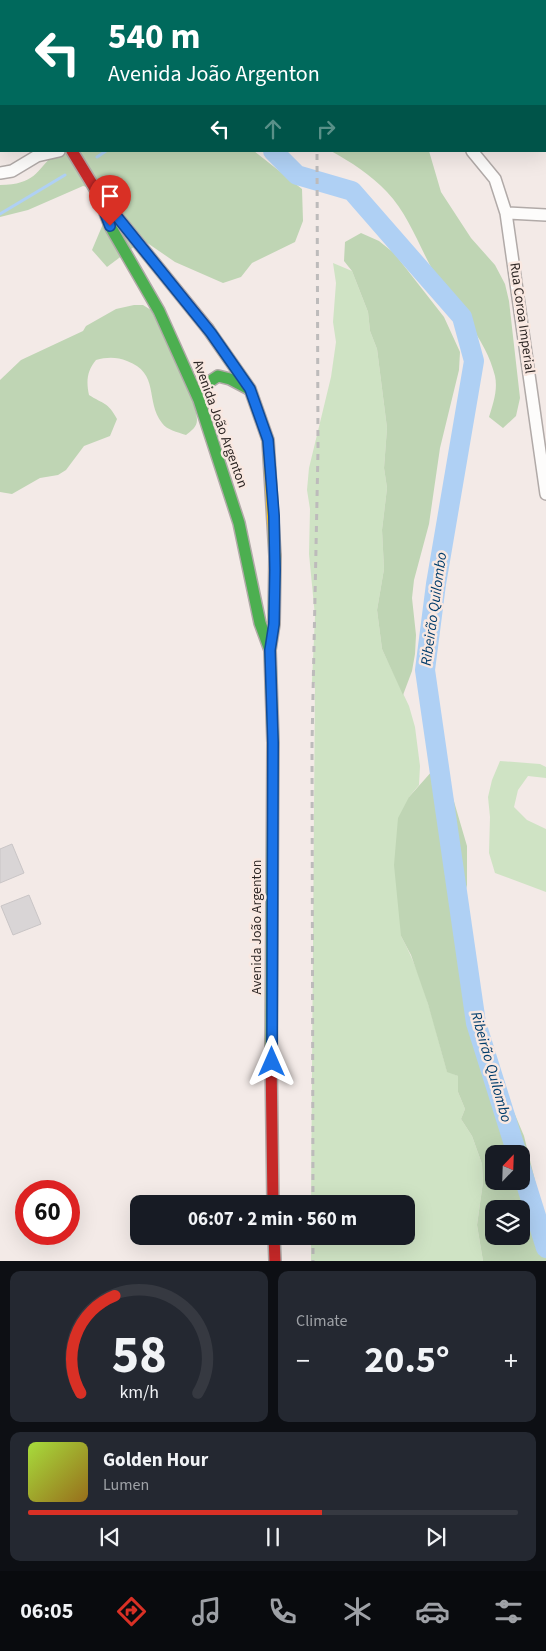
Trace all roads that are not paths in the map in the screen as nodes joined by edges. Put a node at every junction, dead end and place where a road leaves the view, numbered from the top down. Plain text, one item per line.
1 (73, 152) edge
2 (473, 152) edge
3 (36, 153) edge
4 (0, 173) edge
5 (97, 192) junction
6 (506, 213) junction
7 (546, 215) edge
8 (250, 389) junction
9 (198, 400) junction
10 (542, 432) edge
11 (546, 494) edge
12 (270, 650) junction
13 (273, 1195) edge
14 (274, 1245) edge
15 (274, 1261) edge

1 - 5 main road, Avenida João Argenton
2 - 6 street, Rua Coroa Imperial
3 - 4 street
5 - 8 main road, Avenida João Argenton
5 - 9 main road, Avenida João Argenton
6 - 7 street
6 - 10 street, Rua Coroa Imperial
8 - 9 main road
8 - 12 main road, Avenida João Argenton
9 - 12 main road, Avenida João Argenton
10 - 11 street, Rua Coroa Imperial
12 - 13 main road, Avenida João Argenton
14 - 15 main road

